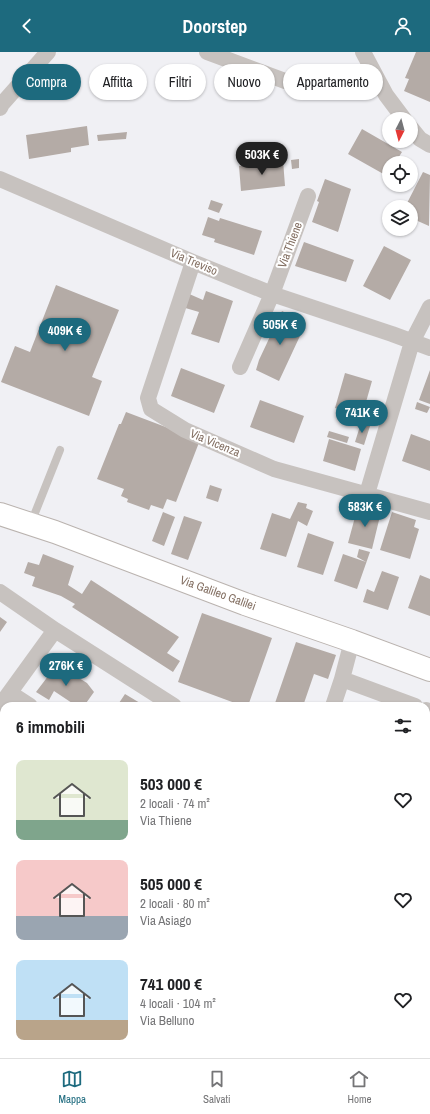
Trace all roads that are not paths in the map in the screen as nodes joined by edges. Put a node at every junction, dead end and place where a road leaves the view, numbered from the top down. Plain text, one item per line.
1 (48, 52) edge
2 (207, 52) edge
3 (362, 52) edge
4 (283, 80) edge
5 (1, 105) edge
6 (399, 112) edge
7 (418, 137) edge
8 (430, 145) edge
9 (0, 179) edge
10 (308, 196) dead end
11 (193, 262) junction
12 (272, 294) junction
13 (430, 307) edge
14 (412, 342) junction
15 (430, 348) edge
16 (240, 368) dead end
17 (60, 450) dead end
18 (367, 494) junction
19 (430, 512) edge
20 (2, 513) edge
21 (31, 524) junction
22 (0, 592) edge
23 (55, 630) junction
24 (352, 641) junction
25 (430, 670) edge
26 (342, 679) junction
27 (5, 698) edge
28 (18, 702) edge
29 (168, 702) edge
30 (333, 702) edge
31 (404, 702) edge

1 - 5 street
2 - 4 street
3 - 6 street
7 - 8 street
9 - 11 street, Via Treviso
10 - 12 street, Via Thiene
11 - 12 street, Via Treviso
11 - 18 street, Via Vicenza
12 - 14 street, Via Treviso
12 - 16 street, Via Thiene
13 - 14 street
14 - 15 street, Via Treviso
14 - 18 street
17 - 21 lane
18 - 19 street, Via Vicenza
20 - 21 main road, Via Galileo Galilei
21 - 24 main road, Via Galileo Galilei
22 - 23 street
23 - 27 street
23 - 29 street
24 - 25 main road, Via Galileo Galilei
24 - 26 street
26 - 30 street
26 - 31 street
27 - 28 street

